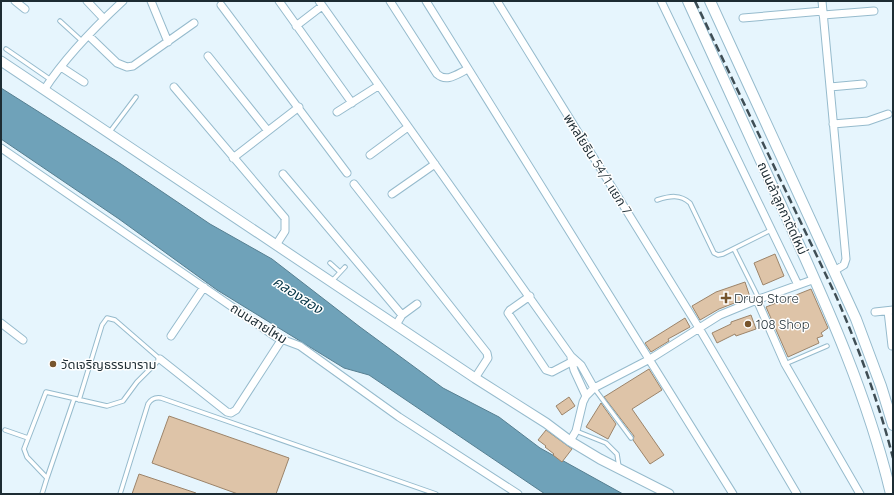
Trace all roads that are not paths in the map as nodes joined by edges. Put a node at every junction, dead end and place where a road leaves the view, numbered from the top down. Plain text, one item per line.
1 (15, 1) edge
2 (87, 1) edge
3 (123, 1) edge
4 (151, 1) edge
5 (280, 1) edge
6 (390, 1) edge
7 (426, 1) edge
8 (497, 1) edge
9 (661, 1) edge
10 (688, 1) edge
11 (710, 1) edge
12 (822, 1) edge
13 (321, 4) edge
14 (221, 5) dead end
15 (25, 9) dead end
16 (874, 11) dead end
17 (823, 13) junction
18 (744, 18) dead end
19 (104, 19) junction
20 (60, 21) dead end
21 (194, 23) dead end
22 (296, 26) junction
23 (89, 36) junction
24 (83, 42) junction
25 (168, 42) junction
26 (6, 49) dead end
27 (208, 56) dead end
28 (1, 61) edge
29 (61, 67) junction
30 (468, 69) junction
31 (51, 80) junction
32 (84, 82) dead end
33 (863, 84) dead end
34 (378, 86) junction
35 (830, 86) junction
36 (174, 87) dead end
37 (44, 90) junction
38 (136, 97) dead end
39 (352, 103) junction
40 (299, 107) junction
41 (337, 112) dead end
42 (888, 114) dead end
43 (833, 124) junction
44 (408, 127) junction
45 (268, 131) junction
46 (109, 133) junction
47 (1, 148) edge
48 (370, 155) dead end
49 (233, 158) junction
50 (434, 164) junction
51 (348, 173) dead end
52 (283, 174) dead end
53 (354, 184) dead end
54 (392, 194) dead end
55 (658, 200) dead end
56 (772, 229) junction
57 (276, 245) junction
58 (734, 249) junction
59 (330, 263) dead end
60 (345, 267) dead end
61 (340, 272) junction
62 (834, 272) junction
63 (815, 279) junction
64 (332, 282) junction
65 (798, 285) junction
66 (204, 288) junction
67 (530, 296) junction
68 (758, 300) junction
69 (417, 304) dead end
70 (890, 311) edge
71 (875, 312) dead end
72 (402, 315) junction
73 (1, 323) edge
74 (396, 325) junction
75 (699, 328) junction
76 (171, 336) dead end
77 (282, 339) junction
78 (23, 340) dead end
79 (827, 346) dead end
80 (892, 346) edge
81 (160, 359) junction
82 (573, 359) junction
83 (650, 359) junction
84 (785, 364) junction
85 (475, 378) junction
86 (594, 388) junction
87 (586, 396) junction
88 (77, 399) junction
89 (892, 420) edge
90 (5, 430) dead end
91 (576, 430) junction
92 (28, 438) junction
93 (631, 438) dead end
94 (570, 441) junction
95 (619, 468) junction
96 (47, 478) junction
97 (42, 494) edge
98 (120, 494) edge
99 (436, 494) edge
100 (518, 494) edge
101 (669, 494) edge
102 (733, 494) edge
103 (797, 494) edge
104 (860, 494) edge
105 (891, 494) edge

1 - 15 street
2 - 19 street
3 - 19 street
4 - 25 street
5 - 22 street
6 - 30 street
7 - 30 street
8 - 75 street, พหลโยธิน 54/1 แยก 7
9 - 56 street
10 - 63 main road, ถนนลำลูกกาตัดใหม่
11 - 62 main road, ถนนลำลูกกาตัดใหม่
12 - 17 street
13 - 22 street
13 - 34 street
14 - 40 street
16 - 17 street
17 - 18 street
17 - 35 street
19 - 23 street
20 - 24 lane
21 - 25 street
22 - 39 street
23 - 24 street
23 - 25 street
24 - 29 street
26 - 31 lane
27 - 45 street
28 - 37 street
29 - 31 street
29 - 32 street
30 - 83 street
31 - 37 street
33 - 35 street
34 - 39 street
34 - 44 street
35 - 43 street
36 - 49 street
37 - 46 street
38 - 46 lane
39 - 41 street
40 - 45 street
40 - 51 street
42 - 43 street
43 - 62 street
44 - 48 street
44 - 50 street
45 - 49 street
46 - 57 street
47 - 66 street, ถนนสายไหม
49 - 57 street
50 - 54 street
50 - 67 street
52 - 72 street
53 - 85 street
55 - 58 lane
56 - 58 lane
56 - 65 street
57 - 64 street
58 - 68 lane
59 - 61 lane
60 - 61 lane
61 - 64 lane
62 - 89 main road, ถนนลำลูกกาตัดใหม่
63 - 65 street
63 - 105 main road, ถนนลำลูกกาตัดใหม่
64 - 74 street
65 - 68 street
66 - 76 street
66 - 77 street, ถนนสายไหม
67 - 82 street
67 - 82 street
68 - 75 street
68 - 84 street
69 - 72 street
70 - 71 street
70 - 80 street
72 - 74 street
73 - 78 street
74 - 85 street
75 - 83 street
75 - 103 street, พหลโยธิน 54/1 แยก 7
77 - 81 street
77 - 100 street, ถนนสายไหม
79 - 84 lane
81 - 88 lane
81 - 88 lane
82 - 86 street
82 - 87 street
83 - 86 street
83 - 102 street
84 - 104 street
85 - 94 street
86 - 87 street
86 - 93 lane
87 - 91 street
88 - 92 lane
88 - 96 lane
90 - 92 lane
91 - 94 street
91 - 95 lane
92 - 96 lane
94 - 95 street
95 - 101 street
96 - 97 lane
98 - 99 lane

